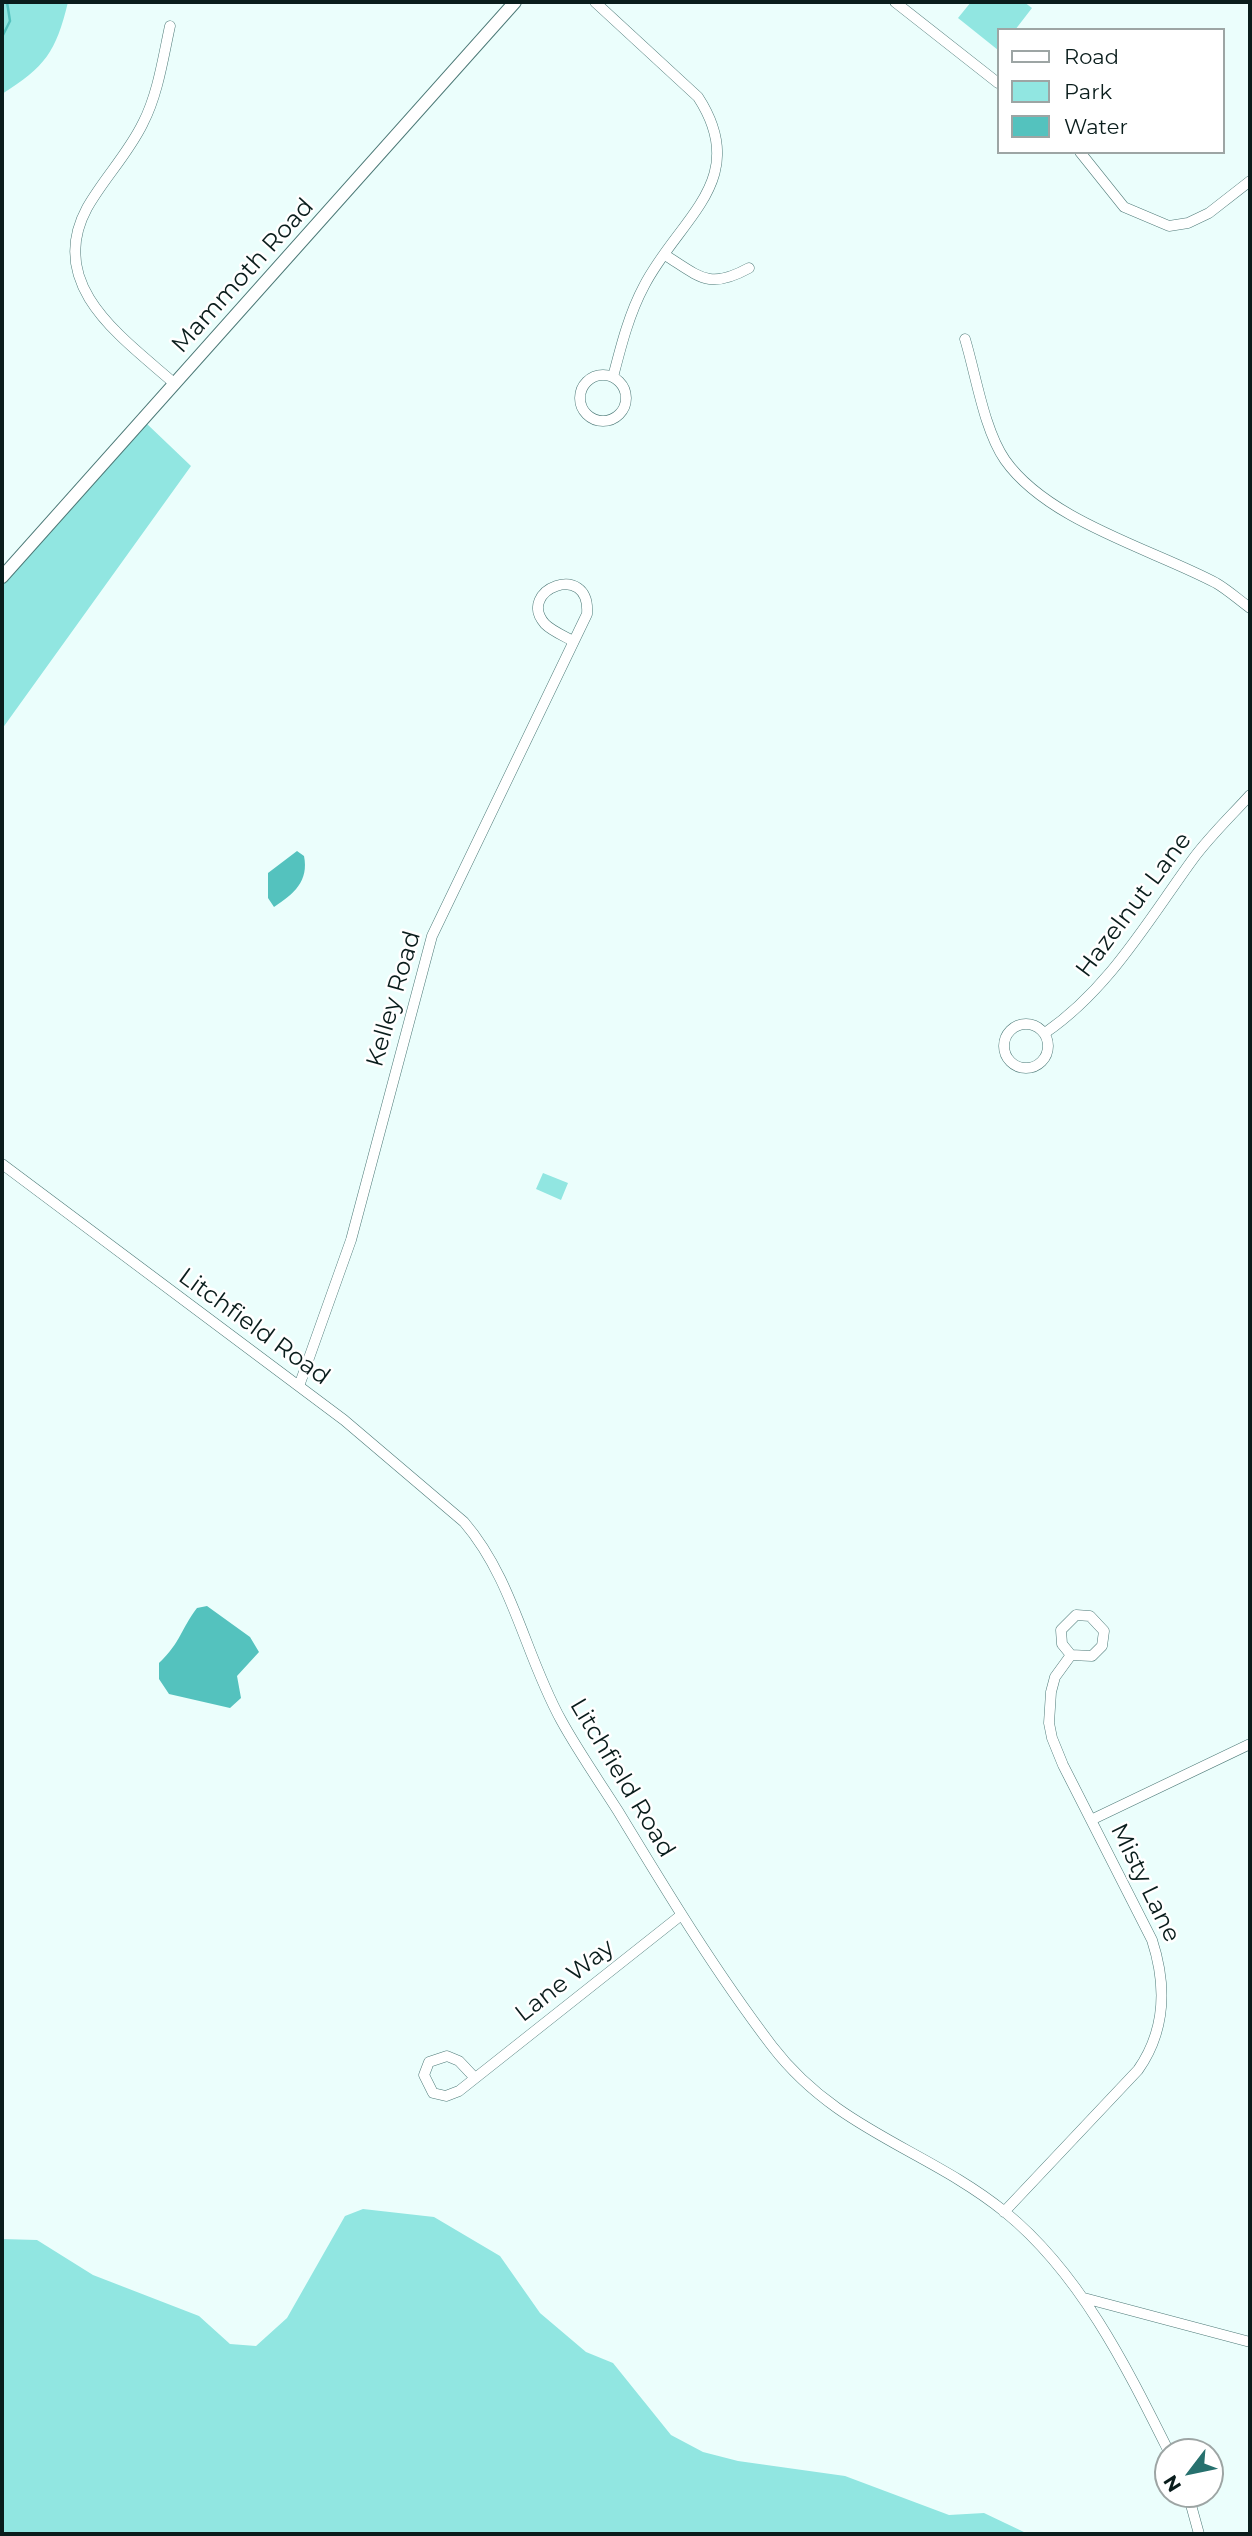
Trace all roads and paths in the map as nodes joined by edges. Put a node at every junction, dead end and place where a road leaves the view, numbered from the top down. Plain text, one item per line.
1 (515, 2) edge
2 (595, 2) edge
3 (895, 2) edge
4 (170, 26) dead end
5 (996, 81) edge
6 (1082, 154) edge
7 (1250, 181) edge
8 (665, 254) junction
9 (749, 268) dead end
10 (965, 339) dead end
11 (613, 377) junction
12 (175, 384) junction
13 (2, 577) edge
14 (1250, 608) edge
15 (573, 641) junction
16 (1250, 795) edge
17 (1045, 1033) junction
18 (2, 1164) edge
19 (299, 1386) junction
20 (1071, 1655) junction
21 (1250, 1744) edge
22 (1091, 1820) junction
23 (680, 1916) junction
24 (475, 2078) junction
25 (1004, 2212) junction
26 (1084, 2298) junction
27 (1250, 2342) edge
28 (1162, 2438) edge
29 (1192, 2508) edge
30 (1199, 2534) edge

1 - 12 main road, Mammoth Road
2 - 8 street
3 - 5 street
4 - 12 street
6 - 7 street
8 - 9 street
8 - 11 street
10 - 14 street
11 - 11 street
12 - 13 main road, Mammoth Road
15 - 15 street, Kelley Road
15 - 19 street, Kelley Road
16 - 17 street, Hazelnut Lane
17 - 17 street
18 - 19 street, Litchfield Road
19 - 23 street, Litchfield Road
20 - 20 street
20 - 22 street, Misty Lane
21 - 22 street
22 - 25 street, Misty Lane
23 - 24 street, Lane Way
23 - 25 street, Litchfield Road
24 - 24 street, Lane Way
25 - 26 street, Litchfield Road
26 - 27 street
26 - 28 street, Litchfield Road
29 - 30 street

